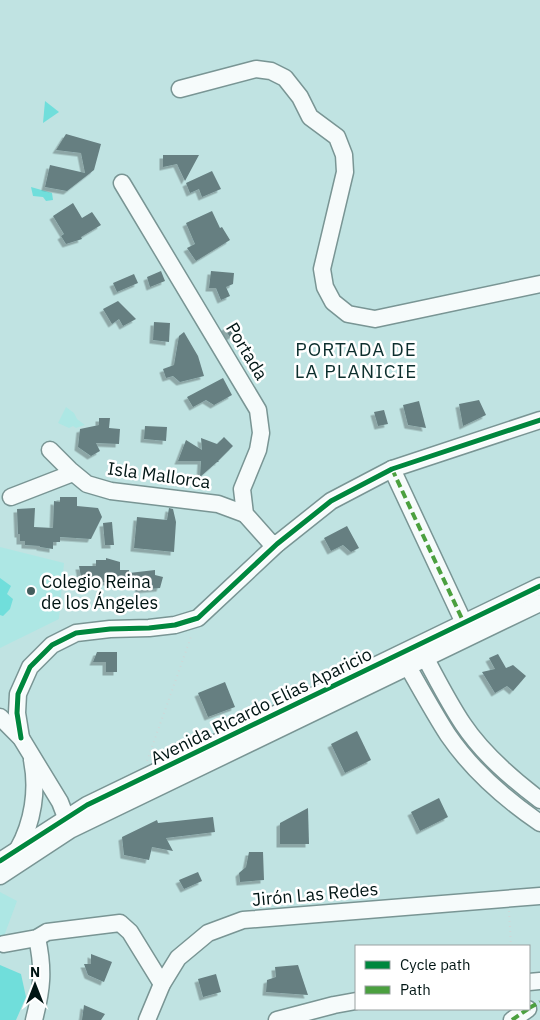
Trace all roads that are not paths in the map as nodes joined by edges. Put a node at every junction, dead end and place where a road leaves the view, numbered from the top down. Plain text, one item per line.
1 (180, 89) dead end
2 (122, 183) dead end
3 (540, 284) edge
4 (540, 420) edge
5 (50, 450) dead end
6 (392, 468) junction
7 (73, 473) junction
8 (242, 489) junction
9 (11, 497) dead end
10 (218, 504) junction
11 (245, 514) junction
12 (277, 544) junction
13 (540, 586) edge
14 (540, 603) edge
15 (464, 623) junction
16 (422, 652) junction
17 (405, 661) junction
18 (0, 717) edge
19 (21, 738) junction
20 (30, 752) junction
21 (533, 795) edge
22 (118, 799) junction
23 (60, 802) junction
24 (88, 806) junction
25 (516, 806) junction
26 (32, 810) junction
27 (540, 823) edge
28 (61, 829) junction
29 (18, 849) junction
30 (0, 861) edge
31 (0, 876) edge
32 (539, 896) edge
33 (36, 938) junction
34 (4, 944) dead end
35 (162, 984) junction
36 (355, 1001) edge
37 (527, 1010) edge
38 (148, 1019) edge
39 (34, 1020) edge
40 (277, 1020) edge
41 (512, 1020) edge

1 - 3 street
2 - 8 street, Portada
4 - 6 street
5 - 7 street, Isla Mallorca
6 - 12 street
6 - 15 street
7 - 9 street
7 - 10 street, Isla Mallorca
8 - 10 street
8 - 11 street, Portada
10 - 11 street, Isla Mallorca
11 - 12 street
12 - 19 street
13 - 15 street, Avenida Ricardo Elías Aparicio
14 - 16 street, Avenida Ricardo Elías Aparicio
15 - 16 street, Avenida Ricardo Elías Aparicio
16 - 17 street, Avenida Ricardo Elías Aparicio
16 - 21 street
17 - 22 street, Avenida Ricardo Elías Aparicio
17 - 22 street, Avenida Ricardo Elías Aparicio
17 - 25 street
18 - 19 street
19 - 20 street
20 - 23 street
20 - 26 street
21 - 25 street
22 - 24 street, Avenida Ricardo Elías Aparicio
22 - 28 street, Avenida Ricardo Elías Aparicio
23 - 24 street
23 - 28 street
24 - 28 street, Avenida Ricardo Elías Aparicio
25 - 27 street
26 - 28 street
26 - 29 street
28 - 29 street, Avenida Ricardo Elías Aparicio
28 - 31 street, Avenida Ricardo Elías Aparicio
29 - 30 street, Avenida Ricardo Elías Aparicio
32 - 35 street, Jirón Las Redes
33 - 34 street
33 - 35 street
33 - 39 street
35 - 38 street, Jirón Las Redes
36 - 40 street
37 - 41 street

